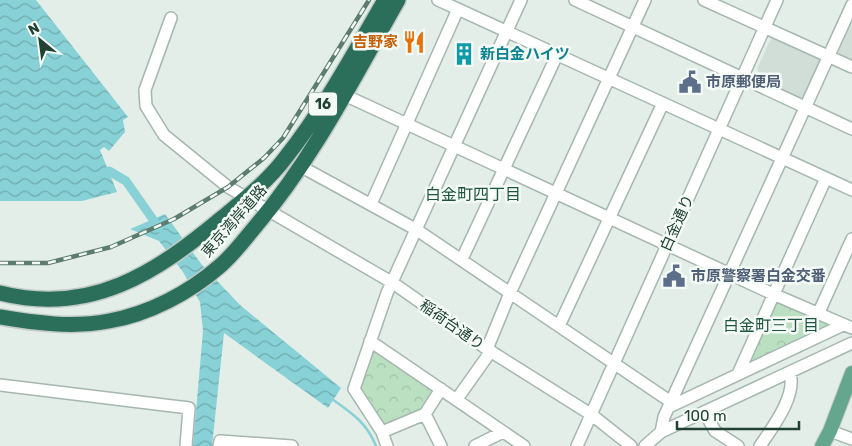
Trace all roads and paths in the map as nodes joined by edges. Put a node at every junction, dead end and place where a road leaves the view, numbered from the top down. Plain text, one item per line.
1 (385, 0) edge
2 (398, 0) edge
3 (438, 0) edge
4 (521, 0) edge
5 (575, 0) edge
6 (645, 0) edge
7 (777, 0) edge
8 (707, 1) edge
9 (852, 5) edge
10 (458, 9) junction
11 (171, 18) dead end
12 (634, 26) junction
13 (764, 28) junction
14 (507, 31) junction
15 (557, 55) junction
16 (828, 57) junction
17 (852, 68) edge
18 (610, 78) junction
19 (740, 78) junction
20 (338, 92) junction
21 (663, 103) junction
22 (804, 108) junction
23 (407, 126) junction
24 (718, 129) junction
25 (852, 129) edge
26 (454, 147) junction
27 (782, 157) junction
28 (300, 166) junction
29 (503, 170) junction
30 (826, 178) junction
31 (852, 190) edge
32 (556, 193) junction
33 (246, 198) junction
34 (371, 204) junction
35 (268, 211) junction
36 (609, 216) junction
37 (417, 230) junction
38 (852, 239) edge
39 (667, 244) junction
40 (462, 259) junction
41 (731, 273) junction
42 (393, 284) junction
43 (0, 293) edge
44 (510, 293) junction
45 (773, 294) junction
46 (818, 312) junction
47 (0, 317) edge
48 (559, 326) junction
49 (848, 326) edge
50 (370, 341) junction
51 (852, 343) edge
52 (489, 350) junction
53 (613, 362) junction
54 (790, 373) junction
55 (852, 373) edge
56 (738, 374) junction
57 (0, 385) edge
58 (441, 389) junction
59 (457, 399) junction
60 (670, 404) junction
61 (705, 413) junction
62 (425, 414) junction
63 (592, 416) junction
64 (830, 431) junction
65 (382, 432) junction
66 (503, 432) junction
67 (661, 432) junction
68 (852, 439) edge
69 (186, 446) edge
70 (219, 446) edge
71 (292, 446) edge
72 (387, 446) edge
73 (441, 446) edge
74 (475, 446) edge
75 (524, 446) edge
76 (577, 446) edge
77 (631, 446) edge
78 (645, 446) edge
79 (738, 446) edge
80 (760, 446) edge
81 (822, 446) edge

1 - 20 highway, 東京湾岸道路 / 16
2 - 20 highway, 東京湾岸道路 / 16
3 - 10 street
4 - 14 street
5 - 12 street
6 - 12 street
7 - 13 street, 白金通り
8 - 13 street
9 - 16 street
10 - 14 street
10 - 23 street
11 - 33 street, 稲荷台通り
12 - 18 street
12 - 19 street
13 - 16 street
13 - 19 street, 白金通り
14 - 15 street
14 - 26 street
15 - 18 street
15 - 29 street
16 - 17 street
16 - 22 street
18 - 21 street
18 - 32 street
19 - 22 street
19 - 24 street, 白金通り
20 - 23 street
20 - 28 highway, 東京湾岸道路 / 16
20 - 33 highway, 東京湾岸道路 / 16
21 - 24 street
21 - 36 street
22 - 25 street
22 - 27 street
23 - 26 street
23 - 34 street
24 - 27 street
24 - 39 street, 白金通り
26 - 29 street
26 - 37 street
27 - 30 street
27 - 41 street
28 - 34 street
28 - 35 highway, 東京湾岸道路 / 16
29 - 32 street
29 - 40 street
30 - 31 street
30 - 45 street
32 - 36 street
32 - 44 street
33 - 35 street, 稲荷台通り
33 - 43 highway, 東京湾岸道路 / 16
34 - 37 street
35 - 42 street, 稲荷台通り
35 - 47 highway, 東京湾岸道路 / 16
36 - 39 street
36 - 48 street
37 - 40 street
37 - 42 street
38 - 46 street
39 - 41 street
39 - 53 street, 白金通り
40 - 44 street
41 - 45 street
41 - 60 street
42 - 50 street
42 - 52 street, 稲荷台通り
44 - 48 street
44 - 52 street
45 - 46 street
45 - 56 street
46 - 49 street
48 - 53 street
49 - 56 street
50 - 58 street
50 - 65 street
51 - 54 street
52 - 59 street
52 - 63 street, 稲荷台通り
53 - 60 street
53 - 63 street, 白金通り
54 - 61 street
54 - 80 street
55 - 64 main road
56 - 60 street
57 - 69 street
58 - 59 street
58 - 62 street
59 - 66 street
60 - 67 street
61 - 67 street
61 - 79 street
62 - 65 street
62 - 73 street
63 - 76 street, 白金通り
63 - 77 street, 稲荷台通り
64 - 68 street
64 - 81 main road
65 - 72 street
66 - 74 street
66 - 75 street
67 - 78 street
70 - 71 street

